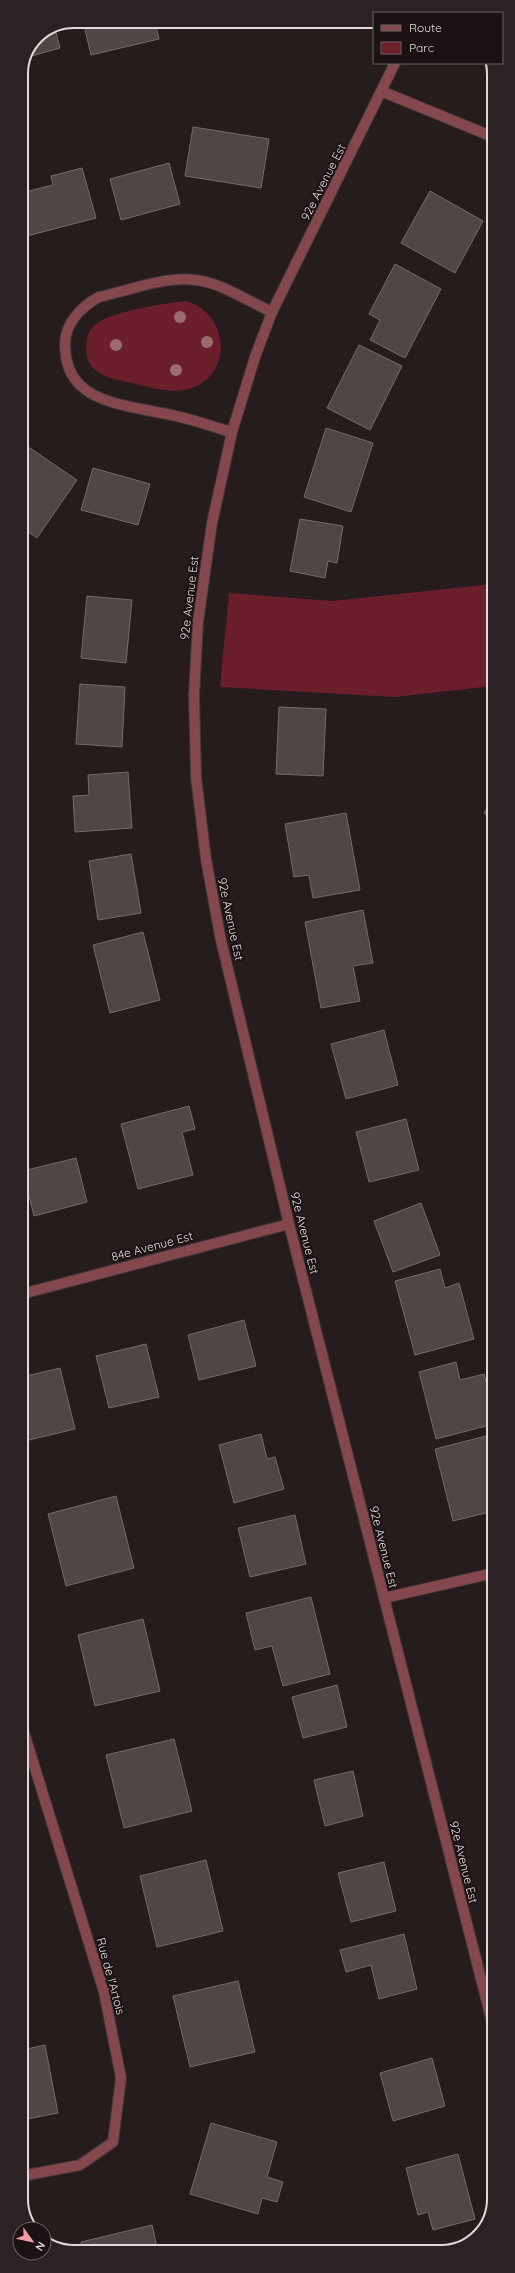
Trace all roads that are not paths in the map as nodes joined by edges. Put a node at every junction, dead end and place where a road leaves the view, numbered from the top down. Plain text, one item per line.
1 (395, 64) edge
2 (382, 91) junction
3 (487, 135) edge
4 (272, 312) junction
5 (232, 432) junction
6 (289, 1224) junction
7 (28, 1292) edge
8 (487, 1575) edge
9 (384, 1598) junction
10 (28, 1745) edge
11 (487, 2003) edge
12 (28, 2175) edge

1 - 2 street, 92e Avenue Est
2 - 3 street
2 - 4 street, 92e Avenue Est
4 - 5 street, 92e Avenue Est
4 - 5 street
5 - 6 street, 92e Avenue Est
6 - 7 street, 84e Avenue Est
6 - 9 street, 92e Avenue Est
8 - 9 street
9 - 11 street, 92e Avenue Est
10 - 12 street, Rue de l'Artois

